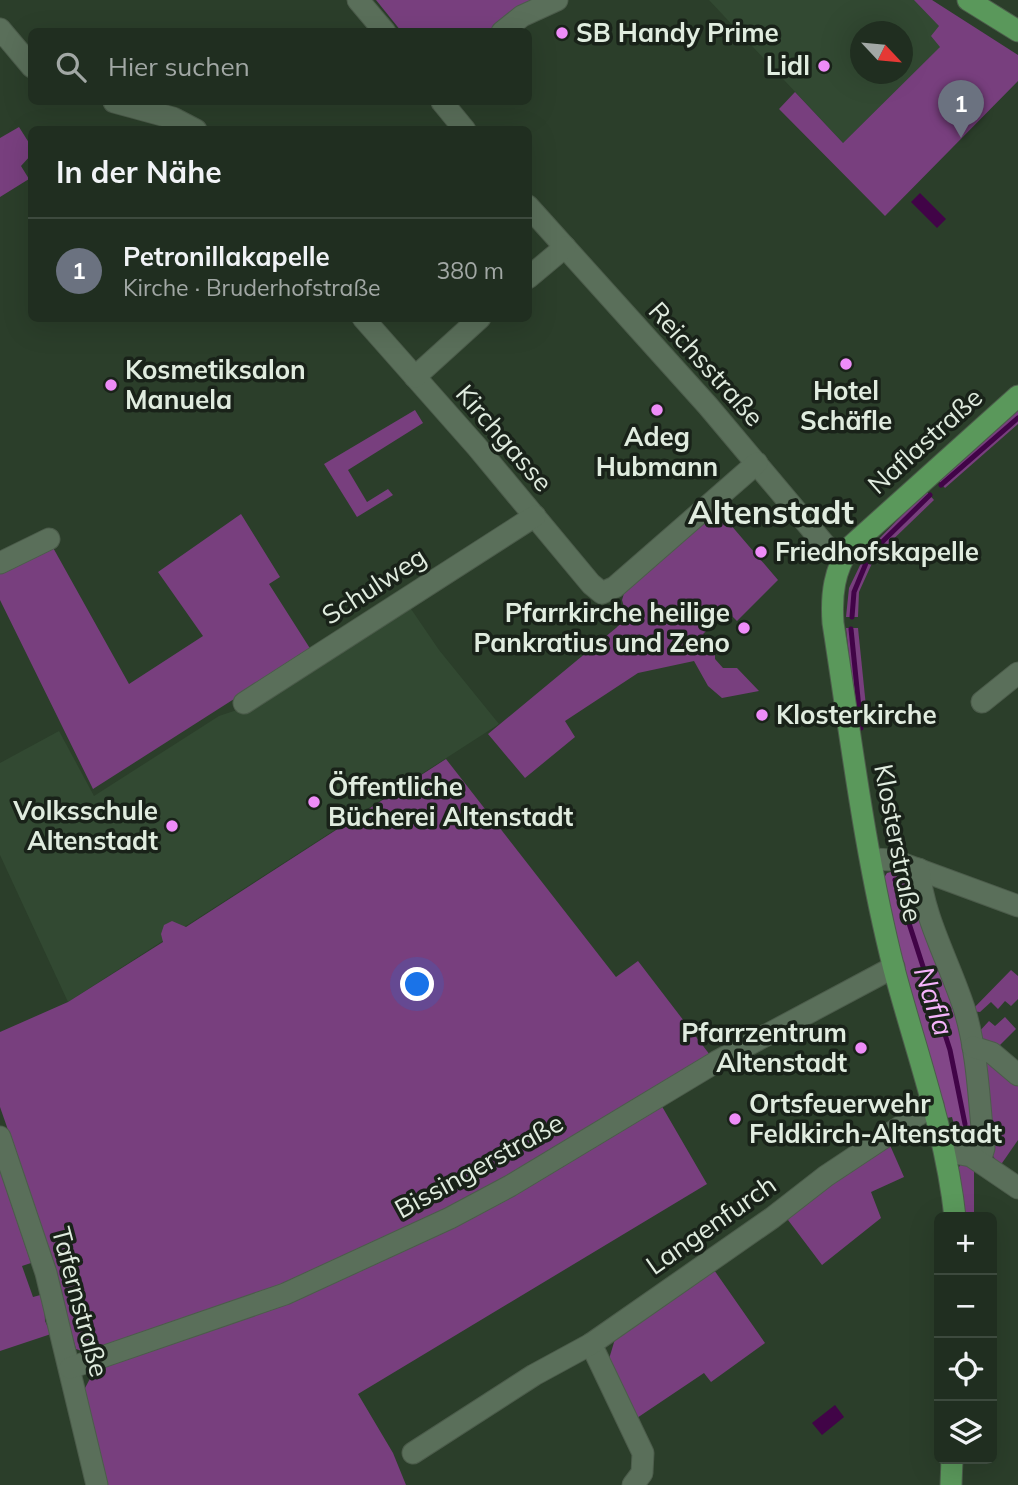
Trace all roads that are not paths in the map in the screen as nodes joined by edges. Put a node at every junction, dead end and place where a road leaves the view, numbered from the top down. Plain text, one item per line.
1 (358, 0) edge
2 (557, 0) edge
3 (968, 0) edge
4 (1016, 26) edge
5 (382, 28) edge
6 (507, 28) edge
7 (0, 29) edge
8 (28, 62) edge
9 (125, 105) edge
10 (444, 105) edge
11 (188, 126) edge
12 (461, 126) edge
13 (532, 210) edge
14 (565, 247) junction
15 (532, 275) edge
16 (367, 322) edge
17 (476, 322) edge
18 (415, 377) junction
19 (1018, 396) edge
20 (757, 463) junction
21 (535, 516) junction
22 (49, 539) dead end
23 (842, 558) junction
24 (0, 563) edge
25 (1018, 673) edge
26 (982, 702) dead end
27 (244, 703) dead end
28 (872, 859) junction
29 (919, 869) junction
30 (1018, 906) edge
31 (894, 967) junction
32 (973, 1047) junction
33 (1018, 1075) edge
34 (933, 1105) junction
35 (0, 1137) edge
36 (945, 1151) junction
37 (979, 1161) junction
38 (1018, 1188) edge
39 (954, 1212) edge
40 (591, 1344) junction
41 (70, 1367) junction
42 (413, 1453) dead end
43 (952, 1464) edge
44 (97, 1485) edge
45 (633, 1485) edge
46 (951, 1485) edge

1 - 5 street
2 - 6 street
3 - 4 main road
7 - 8 street
9 - 11 street
10 - 12 street
13 - 14 street, Reichsstraße
14 - 15 street
14 - 20 street, Reichsstraße
16 - 18 street, Kirchgasse
17 - 18 street
18 - 21 street, Kirchgasse
19 - 23 main road, Naflastraße
20 - 21 street, Kirchgasse
20 - 23 street, Reichsstraße
21 - 27 street, Schulweg
22 - 24 street
23 - 28 main road, Klosterstraße
25 - 26 street
28 - 29 street
28 - 31 main road, Klosterstraße
29 - 30 street
29 - 32 street
31 - 34 main road, Klosterstraße
31 - 41 street, Bissingerstraße
32 - 33 street
32 - 37 street
34 - 36 main road, Klosterstraße
34 - 40 street, Langenfurch
35 - 41 street, Tafernstraße
36 - 37 street
36 - 39 main road, Klosterstraße
37 - 38 street
40 - 42 street, Langenfurch
40 - 45 street
41 - 44 street, Tafernstraße
43 - 46 main road

